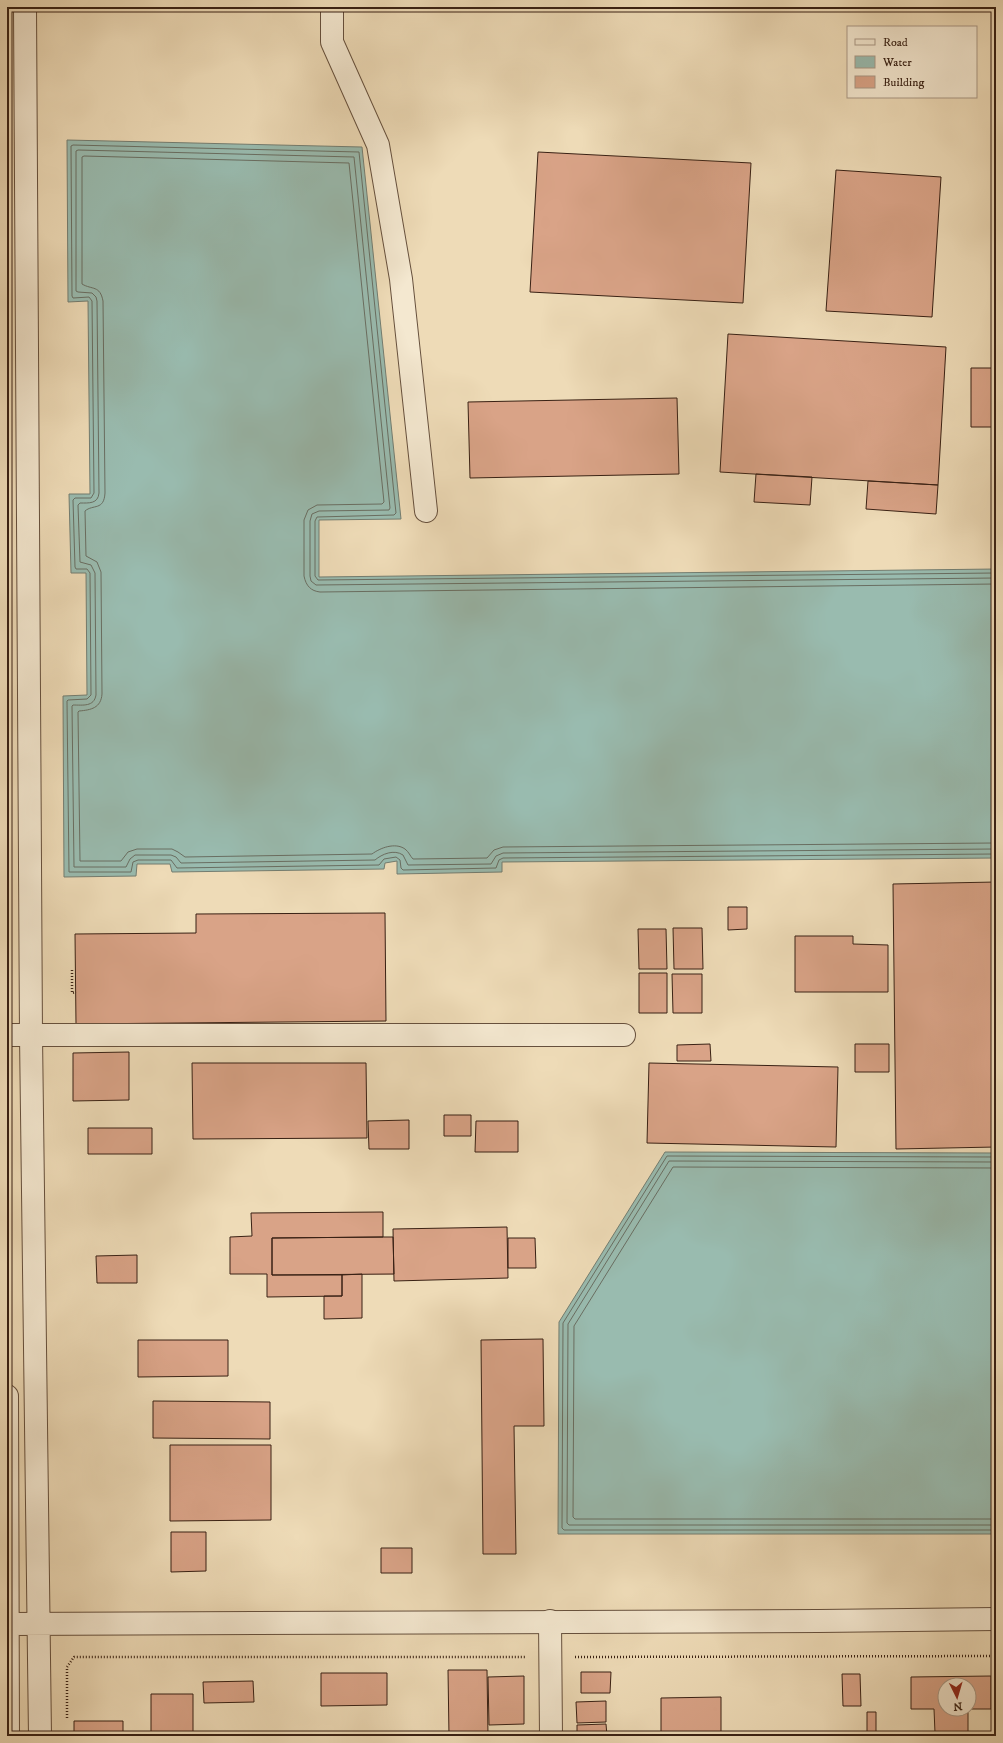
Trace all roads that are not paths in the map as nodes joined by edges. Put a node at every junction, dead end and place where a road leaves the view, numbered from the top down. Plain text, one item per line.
1 (25, 7) edge
2 (332, 7) edge
3 (426, 511) dead end
4 (624, 1035) dead end
5 (7, 1036) edge
6 (31, 1036) junction
7 (36, 1389) junction
8 (7, 1390) edge
9 (7, 1396) edge
10 (36, 1419) junction
11 (7, 1421) edge
12 (996, 1619) edge
13 (550, 1621) junction
14 (8, 1624) junction
15 (40, 1625) junction
16 (8, 1736) edge
17 (40, 1736) edge
18 (551, 1736) edge

1 - 6 street
2 - 3 street
4 - 6 street
5 - 6 street
6 - 7 street
7 - 8 street
7 - 10 street
9 - 11 street
10 - 11 street
10 - 15 street
11 - 14 street
12 - 13 street
13 - 15 street
13 - 18 street
14 - 15 street
14 - 16 street
15 - 17 street

